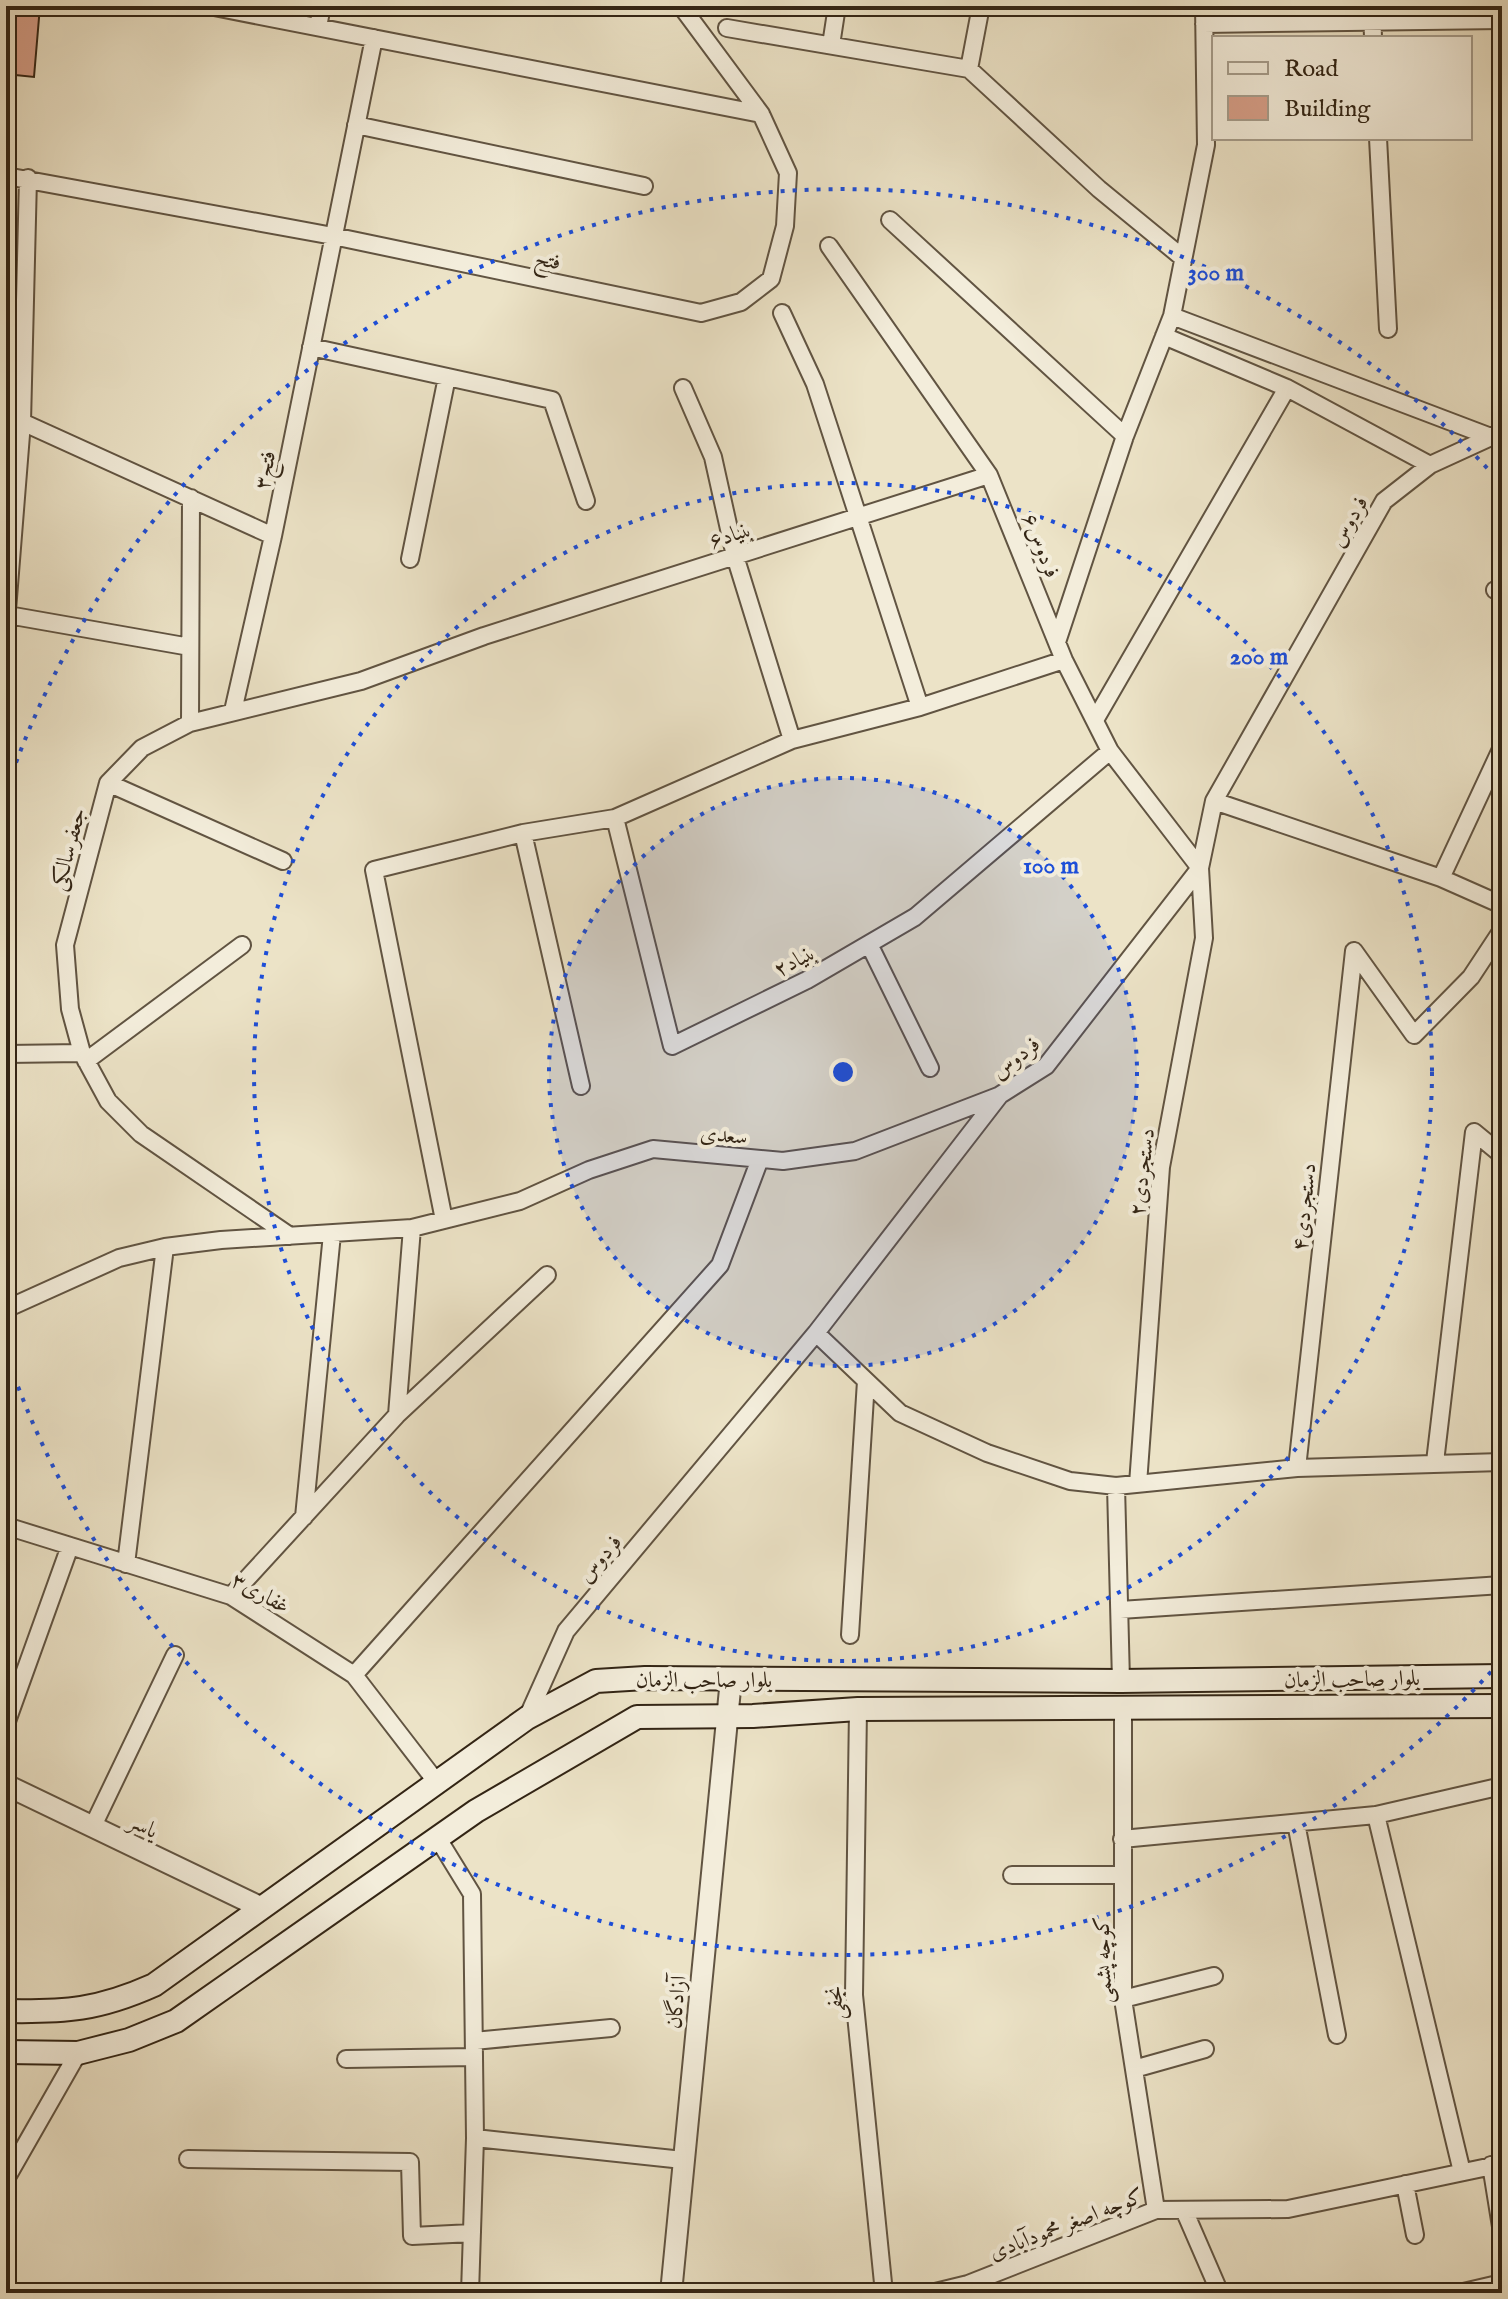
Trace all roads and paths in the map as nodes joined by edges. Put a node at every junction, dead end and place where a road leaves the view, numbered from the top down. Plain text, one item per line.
1 (209, 6) edge
2 (322, 6) edge
3 (837, 6) edge
4 (981, 6) edge
5 (1204, 6) edge
6 (687, 9) edge
7 (1372, 13) edge
8 (1502, 20) edge
9 (1204, 24) junction
10 (318, 27) junction
11 (727, 28) dead end
12 (1373, 36) edge
13 (374, 38) junction
14 (831, 45) junction
15 (969, 69) junction
16 (761, 114) junction
17 (356, 125) junction
18 (1378, 140) edge
19 (6, 176) edge
20 (28, 178) junction
21 (644, 186) dead end
22 (890, 220) dead end
23 (333, 236) junction
24 (829, 246) dead end
25 (1183, 258) junction
26 (782, 313) dead end
27 (1172, 316) junction
28 (1388, 329) dead end
29 (1164, 336) junction
30 (311, 347) junction
31 (447, 377) junction
32 (683, 388) dead end
33 (1287, 388) junction
34 (22, 422) junction
35 (1496, 434) edge
36 (1125, 436) junction
37 (1430, 465) junction
38 (989, 475) junction
39 (191, 498) junction
40 (586, 501) dead end
41 (856, 517) junction
42 (273, 536) junction
43 (735, 556) junction
44 (410, 559) dead end
45 (7, 619) edge
46 (484, 636) joint
47 (1057, 642) junction
48 (190, 647) junction
49 (1064, 660) junction
50 (920, 707) junction
51 (233, 711) junction
52 (1095, 720) junction
53 (190, 723) junction
54 (792, 740) junction
55 (1502, 747) edge
56 (1110, 751) junction
57 (108, 783) junction
58 (1214, 801) junction
59 (615, 818) junction
60 (523, 833) junction
61 (283, 861) dead end
62 (1200, 868) junction
63 (1441, 878) junction
64 (1502, 905) edge
65 (1502, 930) edge
66 (869, 944) junction
67 (242, 945) dead end
68 (6, 1054) edge
69 (84, 1057) junction
70 (930, 1068) dead end
71 (581, 1086) dead end
72 (1000, 1095) junction
73 (1502, 1155) edge
74 (760, 1159) junction
75 (444, 1220) junction
76 (412, 1228) junction
77 (332, 1234) junction
78 (290, 1236) junction
79 (165, 1247) junction
80 (547, 1275) dead end
81 (6, 1309) edge
82 (816, 1333) junction
83 (866, 1381) junction
84 (397, 1415) junction
85 (1435, 1462) junction
86 (1502, 1462) edge
87 (1297, 1468) junction
88 (1138, 1484) junction
89 (1116, 1486) junction
90 (304, 1517) junction
91 (6, 1526) edge
92 (70, 1546) junction
93 (126, 1564) junction
94 (1502, 1585) edge
95 (231, 1596) junction
96 (1120, 1610) junction
97 (850, 1635) dead end
98 (175, 1655) dead end
99 (354, 1675) junction
100 (1502, 1676) edge
101 (731, 1679) junction
102 (1121, 1681) junction
103 (1502, 1706) edge
104 (1123, 1707) junction
105 (858, 1709) junction
106 (729, 1715) junction
107 (527, 1718) junction
108 (6, 1724) edge
109 (438, 1784) junction
110 (6, 1785) edge
111 (1502, 1786) edge
112 (1376, 1815) junction
113 (1296, 1823) junction
114 (93, 1826) junction
115 (437, 1837) junction
116 (1122, 1839) junction
117 (1012, 1875) dead end
118 (1122, 1875) junction
119 (262, 1908) junction
120 (1214, 1976) dead end
121 (1123, 1999) junction
122 (6, 2011) edge
123 (611, 2028) dead end
124 (1337, 2035) dead end
125 (474, 2049) junction
126 (1205, 2049) dead end
127 (6, 2052) edge
128 (78, 2053) junction
129 (346, 2059) dead end
130 (1134, 2069) junction
131 (475, 2138) junction
132 (188, 2159) dead end
133 (683, 2160) junction
134 (1497, 2165) edge
135 (1462, 2172) junction
136 (6, 2179) edge
137 (1405, 2184) junction
138 (1156, 2210) junction
139 (1184, 2210) junction
140 (472, 2233) junction
141 (1502, 2233) edge
142 (1415, 2235) dead end
143 (1502, 2283) edge
144 (1484, 2290) edge
145 (470, 2293) edge
146 (671, 2293) edge
147 (884, 2293) edge
148 (931, 2293) edge
149 (1220, 2293) edge
150 (1459, 2293) edge

1 - 10 street
2 - 10 street
3 - 14 street
4 - 15 street
5 - 9 street
6 - 16 street, فتح
7 - 8 street
7 - 9 street
7 - 12 street
9 - 25 street
10 - 13 street
11 - 14 street
13 - 16 street
13 - 17 street, فتح۳
14 - 15 street
15 - 25 street
16 - 23 street, فتح
17 - 21 street
17 - 23 street, فتح۳
18 - 28 street
19 - 20 street, فتح
20 - 23 street, فتح
20 - 34 street
22 - 36 street
23 - 30 street, فتح۳
24 - 38 street, فردوس۶
25 - 27 street
26 - 41 street
27 - 29 street
27 - 35 street
29 - 33 street
29 - 36 street
30 - 31 street
30 - 42 street, فتح۳
31 - 40 street
31 - 44 street
32 - 43 street
33 - 37 street
33 - 52 street
34 - 39 street
34 - 45 street
35 - 37 street, فردوس
36 - 47 street
37 - 58 street, فردوس
38 - 41 street, بنیاد۶
38 - 47 street, فردوس۶
39 - 42 street
39 - 48 street
41 - 43 street, بنیاد۶
41 - 50 street
42 - 51 street, فتح۳
43 - 46 street, بنیاد۶
43 - 54 street
45 - 48 street
46 - 51 street, جعفرسالکی
47 - 49 street, فردوس۶
48 - 53 street
49 - 50 street
49 - 52 street, فردوس۶
50 - 54 street
51 - 53 street, جعفرسالکی
52 - 56 street, فردوس۶
53 - 57 street, جعفرسالکی
54 - 59 street
55 - 63 street
56 - 62 street, فردوس۶
56 - 66 street, بنیاد۲
57 - 61 street
57 - 69 street, جعفرسالکی
58 - 62 street, فردوس
58 - 63 street
59 - 60 street
59 - 66 street, بنیاد۲
60 - 71 street
60 - 75 street
62 - 72 street, فردوس
62 - 88 street, دستجردی۲
63 - 64 street
65 - 87 street, دستجردی۴
66 - 70 street
67 - 69 street
68 - 69 street
69 - 78 street, جعفرسالکی
72 - 74 street, سعدی
72 - 82 street, فردوس
73 - 85 street
74 - 75 street, سعدی
74 - 99 street
75 - 76 street, سعدی
76 - 77 street, سعدی
76 - 84 street
77 - 78 street, سعدی
77 - 90 street
78 - 79 street, سعدی
79 - 81 street, سعدی
79 - 93 street
80 - 84 street
82 - 83 street
82 - 107 street, فردوس
83 - 89 street
83 - 97 street
84 - 90 street
85 - 86 street
85 - 87 street
87 - 88 street
88 - 89 street
89 - 96 street
90 - 95 street
91 - 92 street, غفاری۳
92 - 93 street, غفاری۳
92 - 108 street
93 - 95 street, غفاری۳
94 - 96 street
95 - 99 street, غفاری۳
96 - 102 street
98 - 114 street
99 - 109 street, غفاری۳
100 - 102 main road, بلوار صاحب الزمان
101 - 102 main road, بلوار صاحب الزمان
101 - 106 street, آزادگان
101 - 107 main road, بلوار صاحب الزمان
103 - 104 main road, بلوار صاحب الزمان
104 - 105 main road, بلوار صاحب الزمان
104 - 116 street, کوچه پشمی
105 - 106 main road, بلوار صاحب الزمان
105 - 147 street, نجفی
106 - 115 main road, بلوار صاحب الزمان
106 - 133 street, آزادگان
107 - 109 main road, بلوار صاحب الزمان
109 - 119 main road, بلوار صاحب الزمان
110 - 114 street, یاسر
111 - 112 street
112 - 113 street
112 - 135 street
113 - 116 street
113 - 124 street
114 - 119 street, یاسر
115 - 125 street
115 - 128 main road, بلوار صاحب الزمان
116 - 118 street, کوچه پشمی
117 - 118 street
118 - 121 street, کوچه پشمی
119 - 122 main road, بلوار صاحب الزمان
120 - 121 street
121 - 130 street, کوچه پشمی
123 - 125 street
125 - 129 street
125 - 131 street
126 - 130 street
127 - 128 main road, بلوار صاحب الزمان
128 - 136 street
130 - 138 street, کوچه پشمی
131 - 133 street
131 - 140 street
132 - 140 street
133 - 146 street, آزادگان
134 - 135 street, کوچه اصغر محمودآبادی
134 - 141 street
135 - 137 street, کوچه اصغر محمودآبادی
137 - 139 street, کوچه اصغر محمودآبادی
137 - 142 street
138 - 139 street, کوچه اصغر محمودآبادی
138 - 148 street, کوچه اصغر محمودآبادی
139 - 149 street
140 - 145 street
143 - 144 street
144 - 150 street

